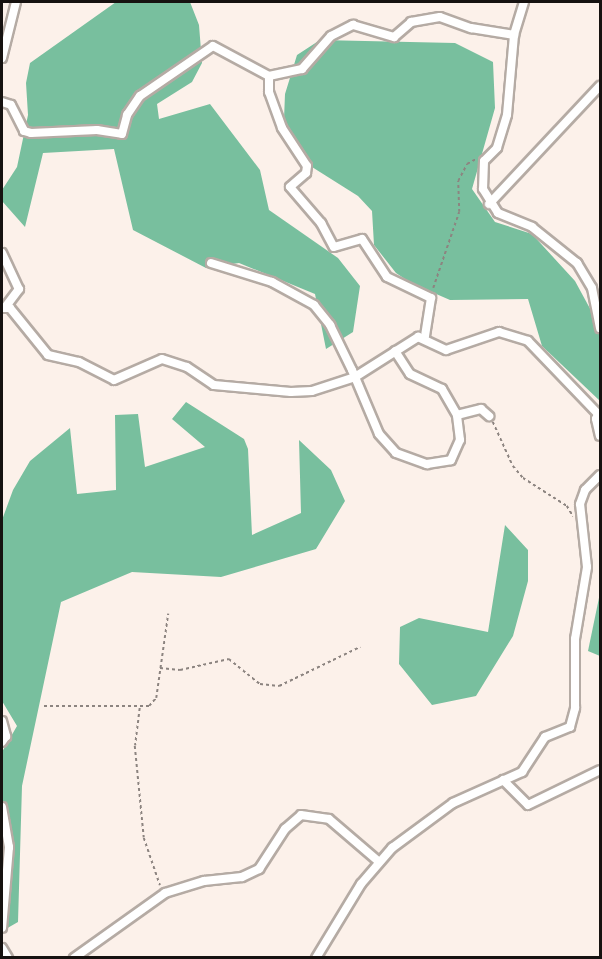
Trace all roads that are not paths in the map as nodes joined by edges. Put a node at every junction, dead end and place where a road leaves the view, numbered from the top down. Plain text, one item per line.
1 (16, 2) edge
2 (524, 2) edge
3 (514, 35) junction
4 (2, 58) edge
5 (269, 76) junction
6 (600, 86) edge
7 (2, 102) edge
8 (489, 204) junction
9 (2, 254) edge
10 (211, 263) dead end
11 (4, 307) edge
12 (600, 328) edge
13 (424, 338) junction
14 (395, 351) junction
15 (355, 377) junction
16 (457, 415) junction
17 (599, 415) edge
18 (489, 416) road end
19 (600, 436) edge
20 (600, 475) edge
21 (2, 721) edge
22 (2, 741) edge
23 (600, 770) edge
24 (503, 780) junction
25 (2, 807) edge
26 (378, 861) junction
27 (2, 928) edge
28 (2, 948) edge
29 (8, 957) edge
30 (74, 957) edge
31 (316, 957) edge

1 - 4 street
2 - 3 street
3 - 5 street
3 - 8 street
5 - 7 street
5 - 13 street
6 - 8 street
8 - 12 street
9 - 11 street
10 - 15 street
11 - 15 street
13 - 14 street
13 - 17 street
14 - 15 street
14 - 16 street
15 - 16 street
16 - 18 street
17 - 19 street
20 - 24 street
21 - 22 street
23 - 24 street
24 - 26 street
25 - 27 street
26 - 30 street
26 - 31 street
28 - 29 street

